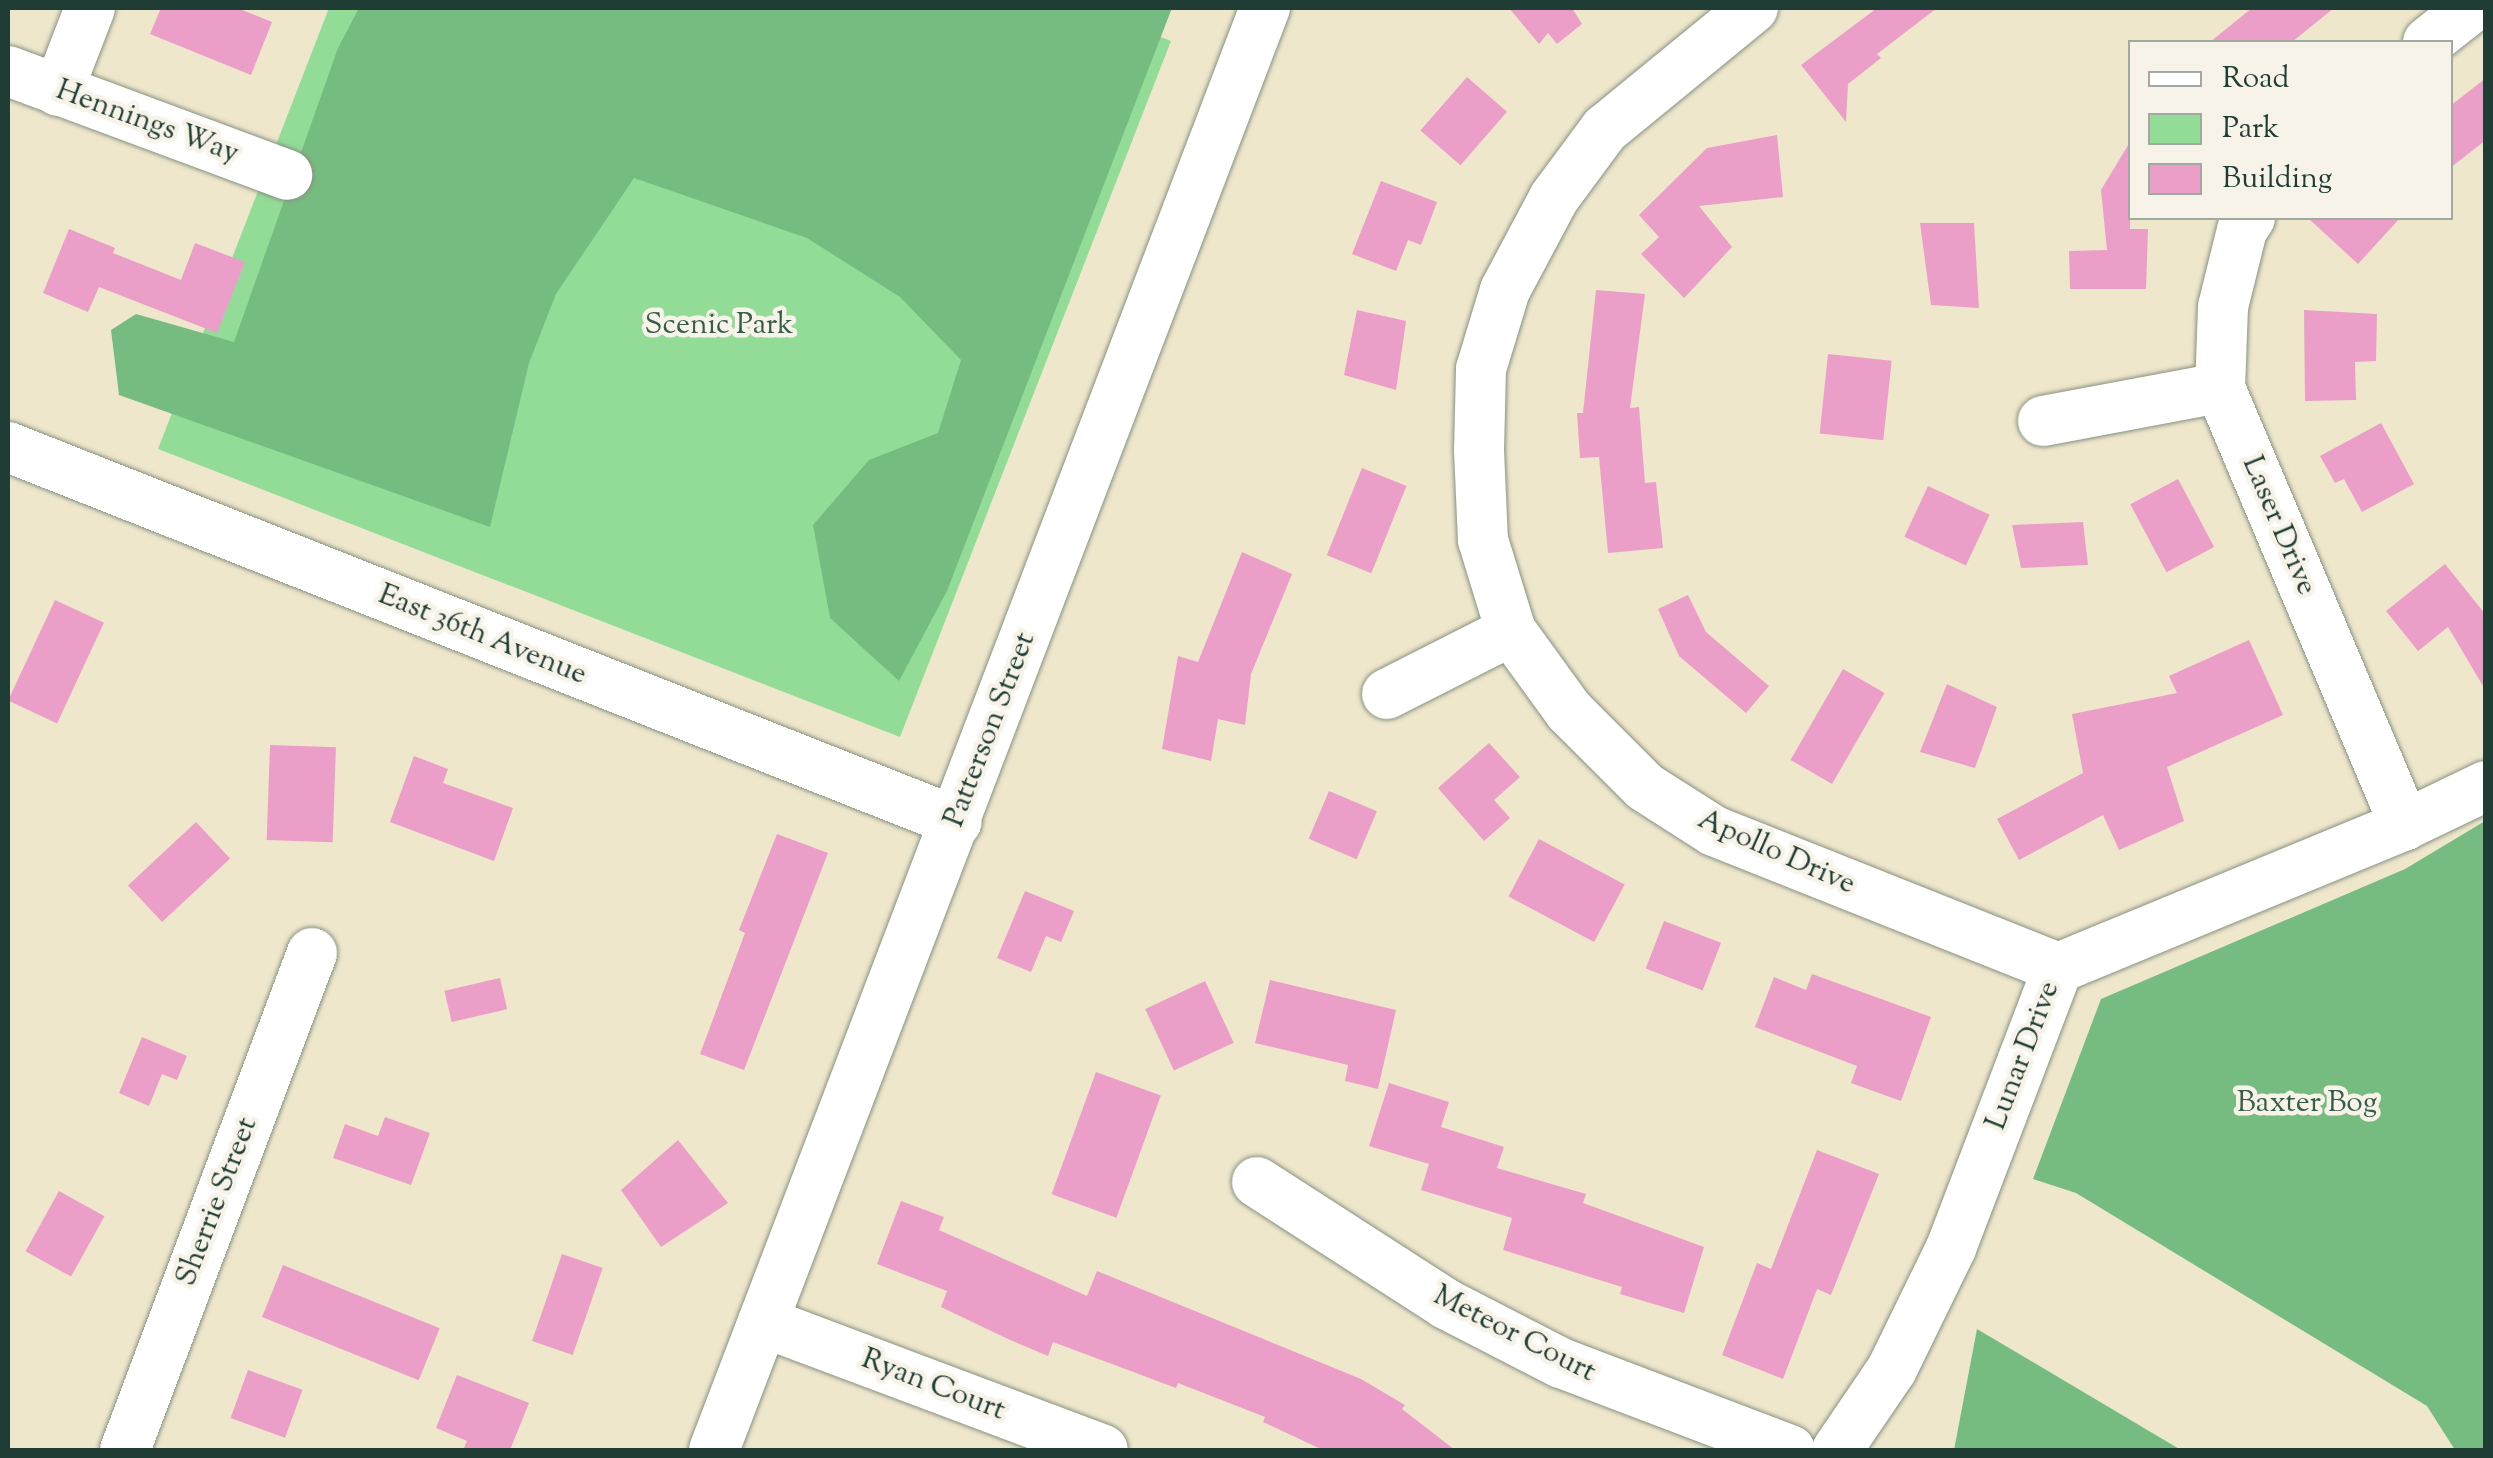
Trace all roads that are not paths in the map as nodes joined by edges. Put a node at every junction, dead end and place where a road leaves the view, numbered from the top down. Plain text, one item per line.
1 (90, 8) edge
2 (1265, 8) edge
3 (1753, 8) edge
4 (2471, 8) edge
5 (2431, 40) edge
6 (8, 71) edge
7 (58, 90) junction
8 (287, 176) dead end
9 (2249, 220) edge
10 (2220, 388) junction
11 (2043, 421) dead end
12 (8, 447) edge
13 (1511, 631) junction
14 (1388, 694) dead end
15 (2486, 786) edge
16 (957, 822) junction
17 (2405, 825) junction
18 (312, 953) dead end
19 (2058, 968) junction
20 (1257, 1182) dead end
21 (764, 1322) junction
22 (125, 1450) edge
23 (714, 1450) edge
24 (1103, 1450) edge
25 (1790, 1450) edge
26 (1837, 1450) edge

1 - 7 street
2 - 16 street, Patterson Street
3 - 13 street, Apollo Drive
4 - 5 street
6 - 7 street, Hennings Way
7 - 8 street, Hennings Way
9 - 10 street, Laser Drive
10 - 11 street
10 - 17 street, Laser Drive
12 - 16 street, East 36th Avenue
13 - 14 street
13 - 19 street, Apollo Drive
15 - 17 street, Lunar Drive
16 - 21 street, Patterson Street
17 - 19 street, Lunar Drive
18 - 22 street, Sherrie Street
19 - 26 street, Lunar Drive
20 - 25 street, Meteor Court
21 - 23 street, Patterson Street
21 - 24 street, Ryan Court

